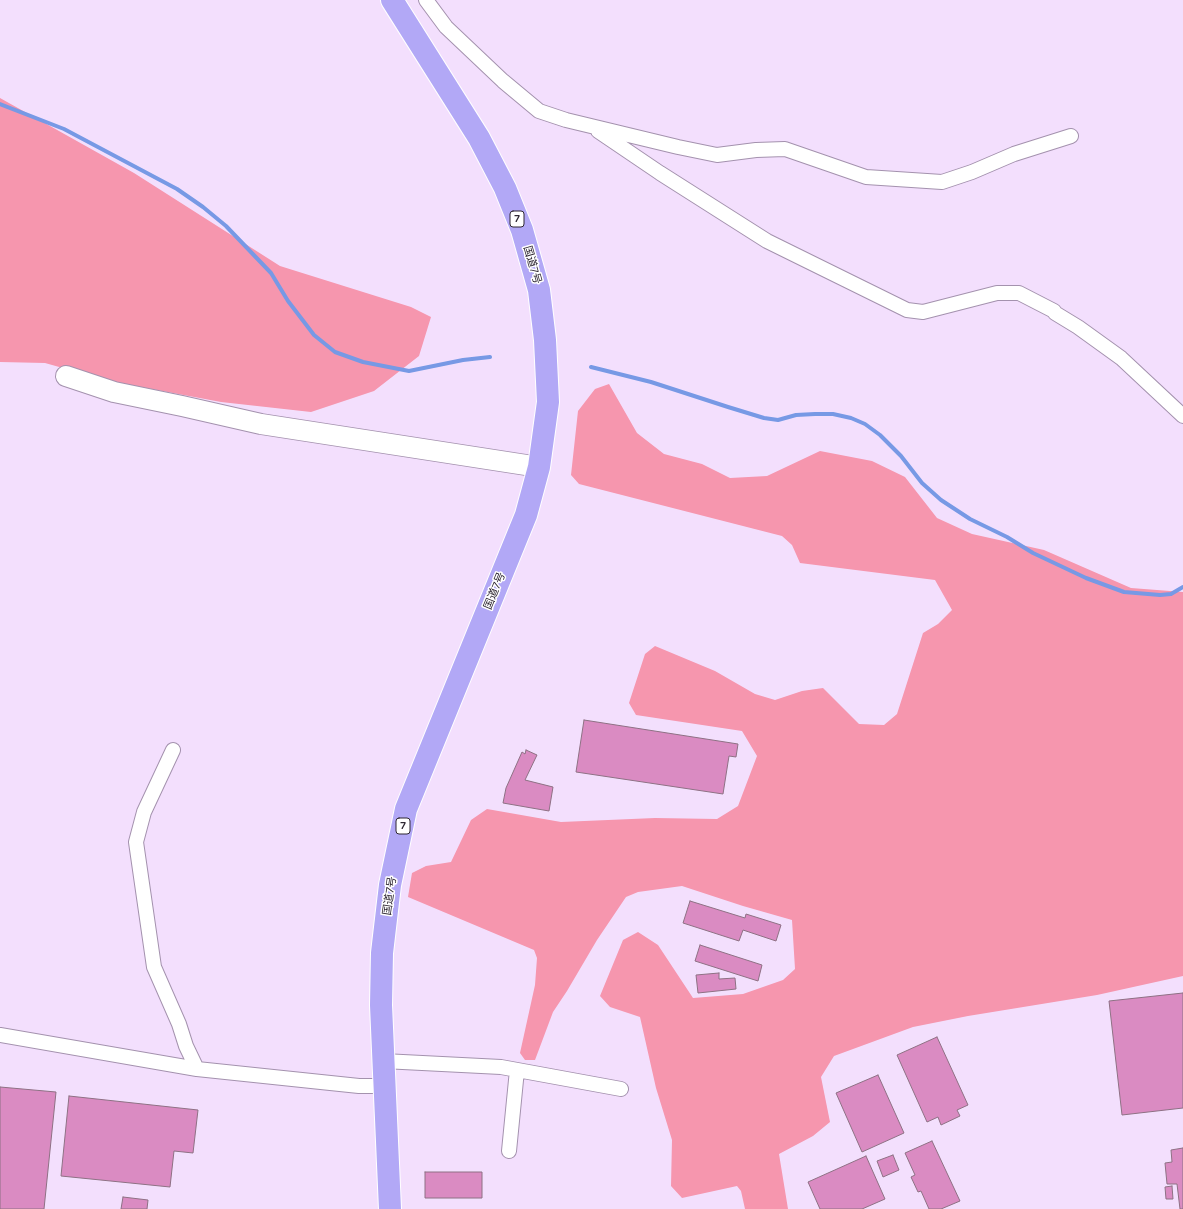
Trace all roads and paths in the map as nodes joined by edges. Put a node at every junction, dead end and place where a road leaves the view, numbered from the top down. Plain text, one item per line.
1 (392, 0) edge
2 (426, 0) edge
3 (589, 125) junction
4 (1070, 136) dead end
5 (66, 376) dead end
6 (1183, 416) edge
7 (539, 467) junction
8 (173, 750) dead end
9 (0, 1034) edge
10 (383, 1061) junction
11 (197, 1069) junction
12 (516, 1070) junction
13 (384, 1086) junction
14 (621, 1089) dead end
15 (509, 1152) dead end
16 (390, 1209) edge

1 - 7 highway, 国道7号 / 7
2 - 3 street
3 - 4 street
3 - 6 street
5 - 7 street
7 - 10 highway, 国道7号 / 7
8 - 11 street
9 - 11 street
10 - 12 street
10 - 13 highway, 国道7号 / 7
11 - 13 street
12 - 14 street
12 - 15 street
13 - 16 highway, 国道7号 / 7

